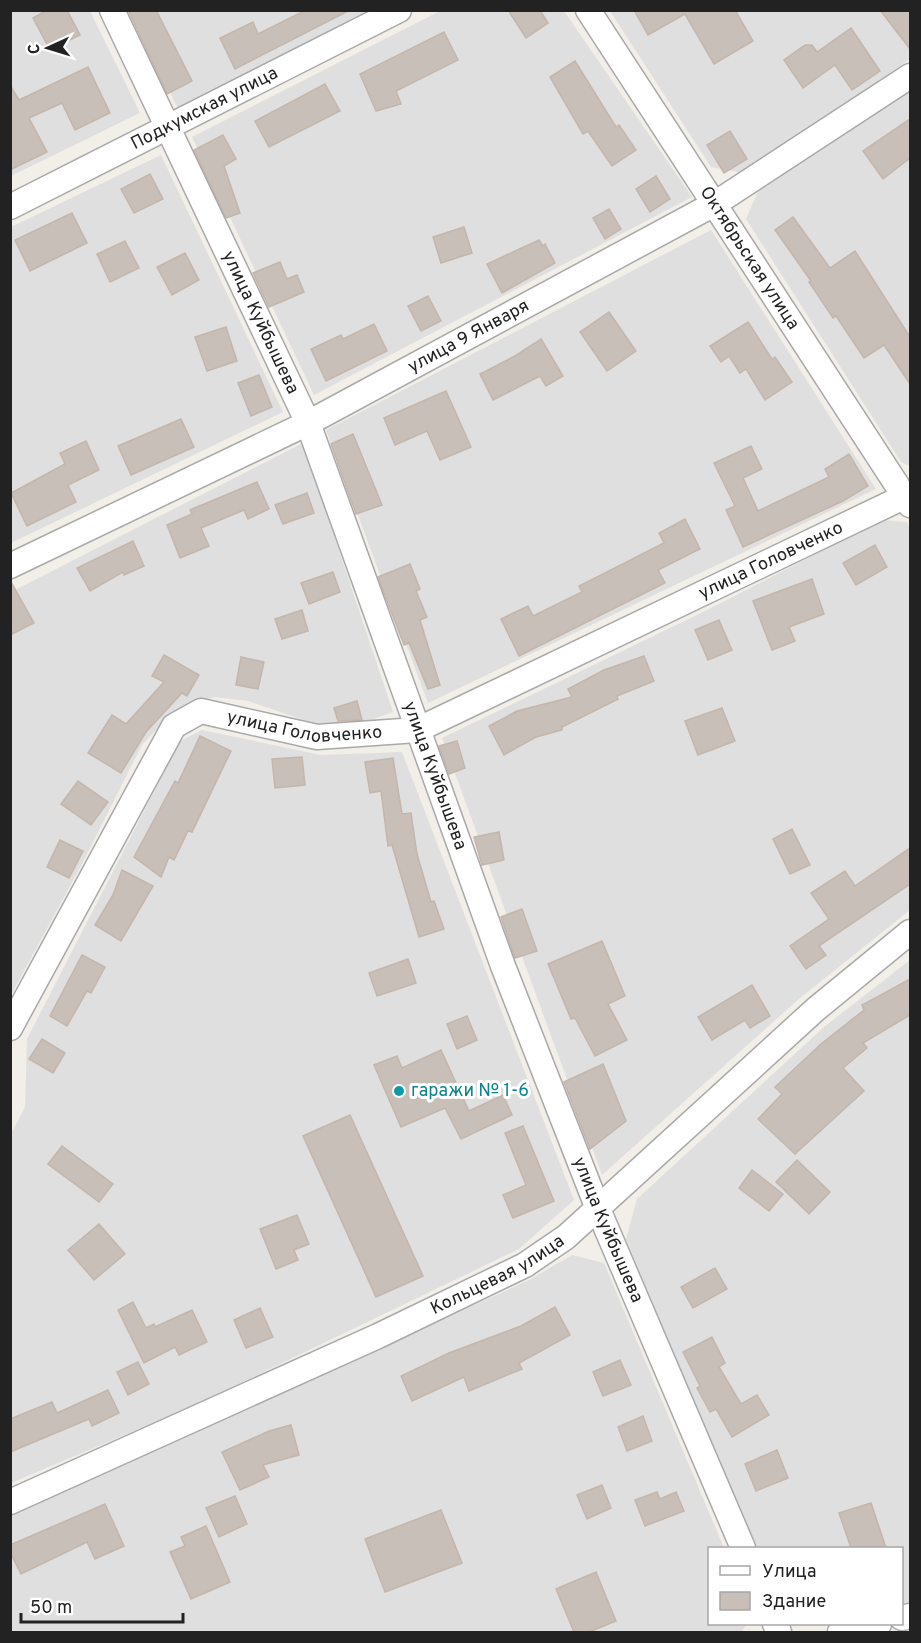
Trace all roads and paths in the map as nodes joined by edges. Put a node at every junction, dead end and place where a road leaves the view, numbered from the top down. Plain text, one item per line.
1 (112, 10) edge
2 (399, 10) edge
3 (588, 10) edge
4 (910, 76) edge
5 (169, 128) junction
6 (716, 203) junction
7 (10, 207) edge
8 (308, 423) junction
9 (909, 499) edge
10 (10, 566) edge
11 (417, 730) junction
12 (910, 932) edge
13 (10, 1028) edge
14 (598, 1209) junction
15 (10, 1502) edge
16 (743, 1547) edge
17 (870, 1625) edge
18 (840, 1632) edge

1 - 5 street, улица Куйбышева
2 - 5 street, Подкумская улица
3 - 6 street, Октябрьская улица
4 - 6 street, улица 9 Января
5 - 7 street, Подкумская улица
5 - 8 street, улица Куйбышева
6 - 8 street, улица 9 Января
6 - 9 street, Октябрьская улица
8 - 10 street, улица 9 Января
8 - 11 street, улица Куйбышева
9 - 11 street, улица Головченко
11 - 13 street, улица Головченко
11 - 14 street, улица Куйбышева
12 - 14 street, Кольцевая улица
14 - 15 street, Кольцевая улица
14 - 16 street, улица Куйбышева
17 - 18 street

